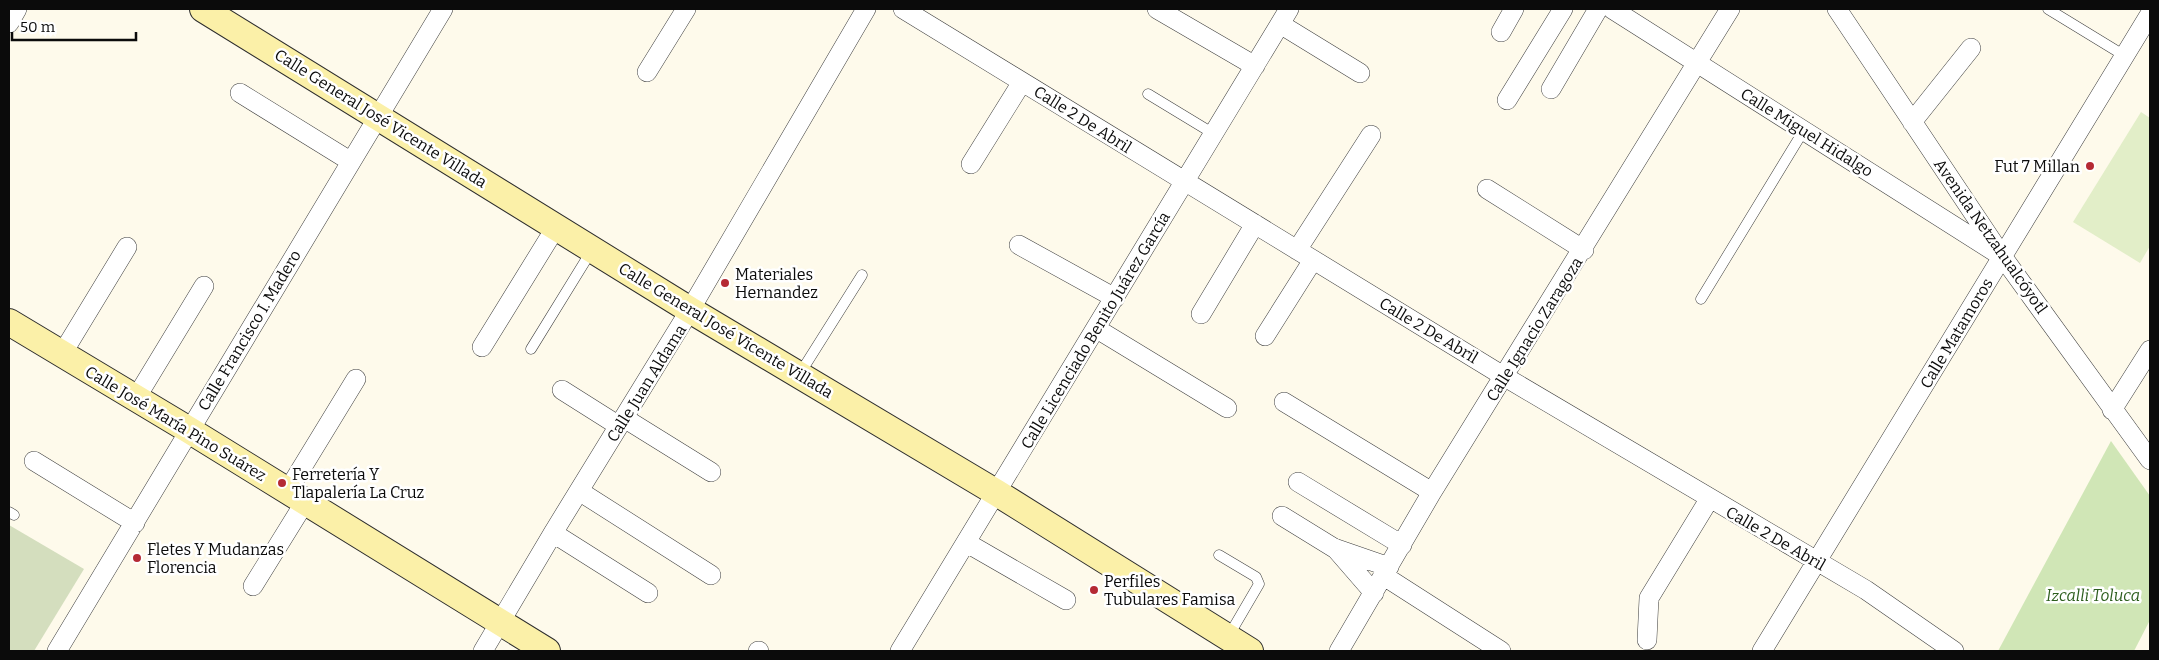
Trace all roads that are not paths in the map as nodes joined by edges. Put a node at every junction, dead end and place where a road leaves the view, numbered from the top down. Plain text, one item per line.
1 (17, 9) edge
2 (203, 9) edge
3 (443, 9) edge
4 (686, 9) edge
5 (866, 9) edge
6 (903, 9) edge
7 (1157, 9) edge
8 (1514, 9) edge
9 (1564, 9) edge
10 (1598, 9) edge
11 (1612, 9) edge
12 (1730, 9) edge
13 (1837, 9) edge
14 (2048, 9) edge
15 (2150, 14) edge
16 (1285, 16) edge
17 (9, 23) edge
18 (1501, 32) dead end
19 (1971, 48) dead end
20 (2125, 56) junction
21 (1698, 63) junction
22 (1255, 66) junction
23 (647, 72) dead end
24 (1360, 73) dead end
25 (1022, 82) junction
26 (1551, 89) dead end
27 (240, 93) dead end
28 (1148, 94) dead end
29 (1507, 100) dead end
30 (377, 116) junction
31 (1912, 122) junction
32 (1804, 130) junction
33 (1214, 134) junction
34 (1371, 135) dead end
35 (350, 161) junction
36 (971, 164) dead end
37 (1185, 182) junction
38 (1487, 190) dead end
39 (1254, 224) junction
40 (556, 227) junction
41 (1019, 245) dead end
42 (127, 247) dead end
43 (592, 249) junction
44 (1297, 250) junction
45 (1584, 250) junction
46 (2002, 256) junction
47 (1313, 260) junction
48 (862, 275) dead end
49 (204, 286) dead end
50 (1115, 298) junction
51 (1701, 300) dead end
52 (690, 310) junction
53 (1201, 314) dead end
54 (9, 322) edge
55 (1097, 329) junction
56 (1265, 336) dead end
57 (482, 347) dead end
58 (531, 349) dead end
59 (2150, 350) edge
60 (62, 354) junction
61 (799, 375) junction
62 (1505, 377) junction
63 (356, 379) dead end
64 (562, 390) dead end
65 (136, 398) junction
66 (1284, 402) dead end
67 (1227, 408) dead end
68 (2112, 410) junction
69 (621, 422) junction
70 (189, 430) junction
71 (2150, 460) edge
72 (34, 461) dead end
73 (711, 472) dead end
74 (1298, 482) dead end
75 (579, 491) junction
76 (1432, 492) junction
77 (997, 493) junction
78 (296, 497) junction
79 (1710, 498) junction
80 (1282, 516) dead end
81 (135, 523) junction
82 (553, 533) junction
83 (967, 543) junction
84 (1402, 545) junction
85 (1334, 548) junction
86 (1219, 555) dead end
87 (1817, 562) junction
88 (1387, 572) junction
89 (711, 575) dead end
90 (253, 586) dead end
91 (648, 593) dead end
92 (1374, 593) junction
93 (1066, 600) dead end
94 (501, 624) junction
95 (1228, 638) junction
96 (1647, 640) dead end
97 (1933, 646) edge
98 (1345, 649) edge
99 (57, 651) edge
100 (484, 651) edge
101 (547, 651) edge
102 (900, 651) edge
103 (1250, 651) edge
104 (1501, 651) edge
105 (1762, 651) edge
106 (1954, 651) edge

1 - 17 street
2 - 30 main road, Calle General José Vicente Villada
3 - 30 street, Calle Francisco I. Madero
4 - 23 street
5 - 52 street, Calle Juan Aldama
6 - 25 street, Calle 2 De Abril
7 - 22 street
8 - 18 street
9 - 29 street
10 - 26 street
11 - 21 street, Calle Miguel Hidalgo
12 - 21 street, Calle Ignacio Zaragoza
13 - 31 street, Avenida Netzahualcóyotl
14 - 20 lane
15 - 20 street, Calle Matamoros
16 - 22 street, Calle Licenciado Benito Juárez García
16 - 24 street
19 - 31 street
20 - 46 street, Calle Matamoros
21 - 32 street, Calle Miguel Hidalgo
21 - 45 street, Calle Ignacio Zaragoza
22 - 33 street, Calle Licenciado Benito Juárez García
25 - 36 street
25 - 37 street, Calle 2 De Abril
27 - 35 street
28 - 33 lane
30 - 35 street, Calle Francisco I. Madero
30 - 40 main road, Calle General José Vicente Villada
31 - 46 street, Avenida Netzahualcóyotl
32 - 46 street, Calle Miguel Hidalgo
32 - 51 lane
33 - 37 street, Calle Licenciado Benito Juárez García
34 - 44 street
35 - 70 street, Calle Francisco I. Madero
37 - 39 street, Calle 2 De Abril
37 - 50 street, Calle Licenciado Benito Juárez García
38 - 45 street
39 - 44 street, Calle 2 De Abril
39 - 53 street
40 - 43 main road, Calle General José Vicente Villada
40 - 57 street
41 - 50 street
42 - 60 street
43 - 52 main road, Calle General José Vicente Villada
43 - 58 lane
44 - 47 street, Calle 2 De Abril
45 - 62 street, Calle Ignacio Zaragoza
46 - 68 street, Avenida Netzahualcóyotl
46 - 87 street, Calle Matamoros
47 - 56 street
47 - 62 street, Calle 2 De Abril
48 - 61 lane
49 - 65 street
50 - 55 street, Calle Licenciado Benito Juárez García
52 - 61 main road, Calle General José Vicente Villada
52 - 69 street, Calle Juan Aldama
54 - 60 main road, Calle José María Pino Suárez
55 - 67 street
55 - 77 street, Calle Licenciado Benito Juárez García
59 - 68 street
60 - 65 main road, Calle José María Pino Suárez
61 - 77 main road, Calle General José Vicente Villada
62 - 76 street, Calle Ignacio Zaragoza
62 - 79 street, Calle 2 De Abril
63 - 78 street
64 - 69 street
65 - 70 main road, Calle José María Pino Suárez
66 - 76 street
68 - 71 street, Avenida Netzahualcóyotl
69 - 73 street
69 - 75 street, Calle Juan Aldama
70 - 78 main road, Calle José María Pino Suárez
70 - 81 street, Calle Francisco I. Madero
72 - 81 street
74 - 84 street
75 - 82 street, Calle Juan Aldama
75 - 89 street
76 - 84 street, Calle Ignacio Zaragoza
77 - 83 street, Calle Licenciado Benito Juárez García
77 - 95 main road, Calle General José Vicente Villada
78 - 90 street
78 - 94 main road, Calle José María Pino Suárez
79 - 87 street, Calle 2 De Abril
79 - 96 street
80 - 85 street
81 - 99 street, Calle Francisco I. Madero
82 - 91 street
82 - 94 street, Calle Juan Aldama
83 - 93 street
83 - 102 street, Calle Licenciado Benito Juárez García
84 - 88 street, Calle Ignacio Zaragoza
85 - 88 street
85 - 92 street
86 - 95 lane
87 - 97 street, Calle 2 De Abril
87 - 105 street, Calle Matamoros
88 - 92 street, Calle Ignacio Zaragoza
88 - 104 street
92 - 98 street, Calle Ignacio Zaragoza
94 - 100 street, Calle Juan Aldama
94 - 101 main road, Calle José María Pino Suárez
95 - 103 main road, Calle General José Vicente Villada
97 - 106 street, Calle 2 De Abril

